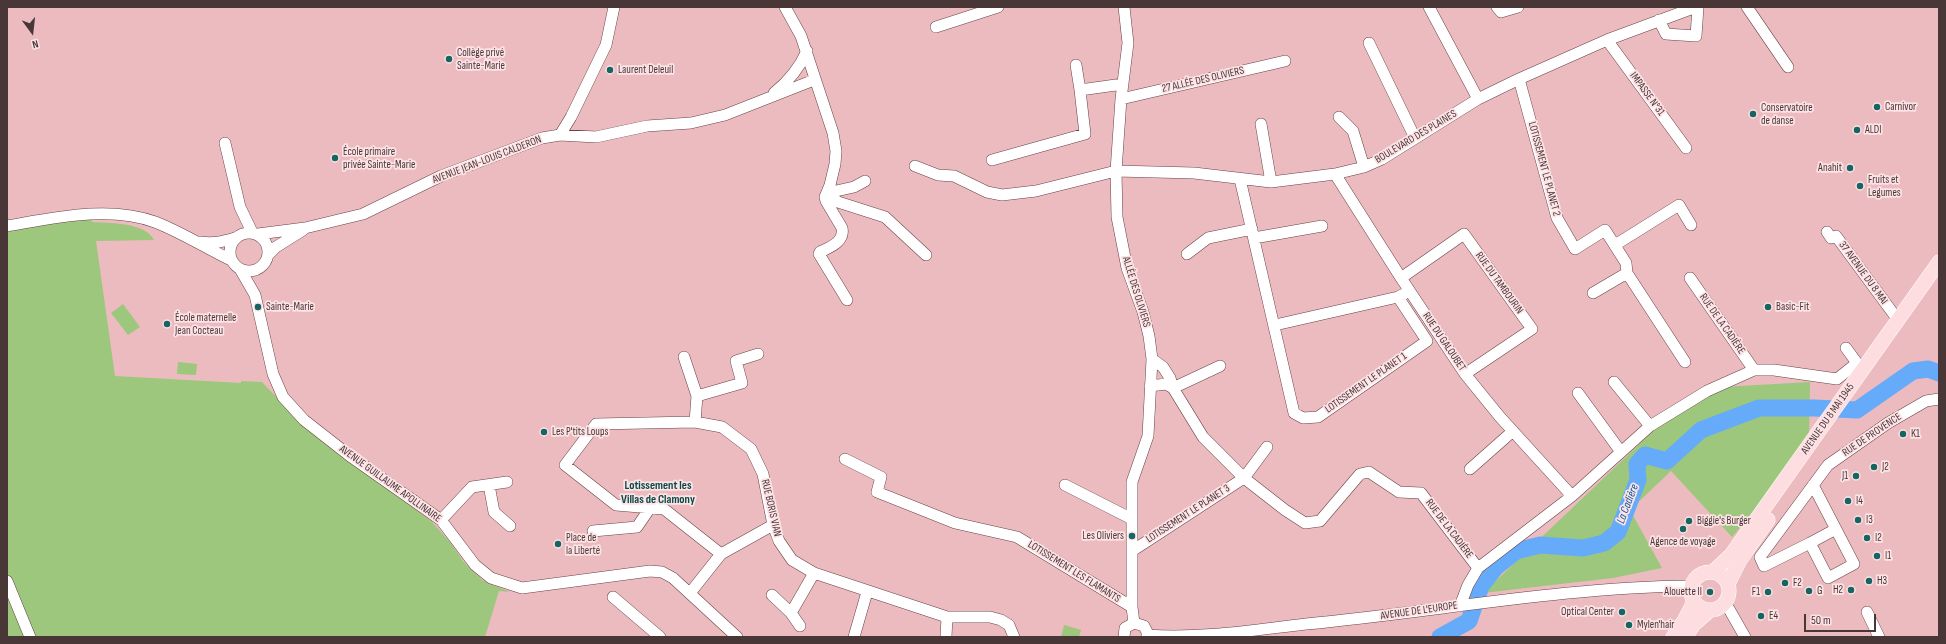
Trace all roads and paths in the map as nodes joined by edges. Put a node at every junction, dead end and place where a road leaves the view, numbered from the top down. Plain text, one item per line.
1 (614, 7) edge
2 (785, 7) edge
3 (998, 7) edge
4 (1124, 7) edge
5 (1429, 7) edge
6 (1497, 7) edge
7 (1518, 7) edge
8 (1697, 7) edge
9 (1747, 7) edge
10 (1659, 20) junction
11 (936, 27) dead end
12 (1607, 40) junction
13 (1369, 44) dead end
14 (806, 51) junction
15 (1285, 57) dead end
16 (1076, 65) dead end
17 (1788, 67) dead end
18 (1520, 79) junction
19 (814, 80) junction
20 (1080, 90) junction
21 (1122, 91) junction
22 (768, 97) junction
23 (1478, 100) junction
24 (1339, 117) dead end
25 (1261, 124) dead end
26 (560, 135) junction
27 (1415, 138) junction
28 (226, 143) dead end
29 (1686, 148) dead end
30 (992, 160) dead end
31 (915, 166) dead end
32 (1364, 167) junction
33 (1116, 171) junction
34 (1335, 174) junction
35 (1240, 179) junction
36 (865, 181) dead end
37 (1271, 182) junction
38 (827, 193) junction
39 (240, 207) junction
40 (1691, 225) dead end
41 (7, 226) edge
42 (1322, 226) dead end
43 (305, 228) junction
44 (1826, 232) dead end
45 (255, 233) junction
46 (1253, 233) junction
47 (237, 236) junction
48 (191, 240) junction
49 (1615, 245) junction
50 (268, 254) junction
51 (1187, 254) dead end
52 (926, 255) dead end
53 (232, 260) junction
54 (1939, 262) edge
55 (240, 269) junction
56 (258, 269) junction
57 (1628, 273) junction
58 (1939, 276) edge
59 (1401, 278) junction
60 (1690, 278) dead end
61 (1409, 291) junction
62 (1593, 293) dead end
63 (255, 295) junction
64 (1398, 297) junction
65 (847, 300) dead end
66 (1898, 320) junction
67 (1275, 326) junction
68 (1846, 348) dead end
69 (758, 354) dead end
70 (684, 357) dead end
71 (1152, 359) junction
72 (1684, 362) dead end
73 (1861, 365) junction
74 (1220, 366) dead end
75 (1754, 370) junction
76 (1465, 374) junction
77 (1614, 382) dead end
78 (1150, 386) junction
79 (1173, 388) junction
80 (1853, 390) junction
81 (1578, 393) dead end
82 (697, 396) junction
83 (1939, 399) edge
84 (695, 422) junction
85 (1830, 423) junction
86 (1650, 426) junction
87 (1513, 431) junction
88 (1267, 447) dead end
89 (1621, 452) junction
90 (845, 459) dead end
91 (1470, 469) dead end
92 (1244, 478) junction
93 (507, 482) dead end
94 (489, 484) junction
95 (1065, 485) dead end
96 (1814, 485) junction
97 (1572, 496) junction
98 (650, 508) junction
99 (1132, 519) junction
100 (441, 520) junction
101 (773, 525) junction
102 (510, 526) dead end
103 (1836, 529) junction
104 (593, 531) dead end
105 (1810, 543) junction
106 (1132, 551) junction
107 (721, 554) junction
108 (1478, 568) junction
109 (1713, 572) junction
110 (814, 573) junction
111 (7, 580) edge
112 (1728, 584) junction
113 (1691, 586) junction
114 (868, 592) junction
115 (690, 593) junction
116 (772, 595) dead end
117 (613, 597) dead end
118 (1694, 602) junction
119 (1462, 605) junction
120 (1724, 605) junction
121 (1132, 607) junction
122 (1709, 611) junction
123 (1867, 612) dead end
124 (791, 613) junction
125 (947, 617) junction
126 (1134, 622) junction
127 (800, 626) dead end
128 (729, 635) edge
129 (1147, 636) edge
130 (30, 637) edge
131 (660, 637) edge
132 (854, 637) edge
133 (946, 637) edge
134 (1014, 637) edge
135 (1124, 637) edge
136 (1673, 637) edge
137 (1685, 637) edge
138 (1745, 637) edge
139 (1879, 637) edge

1 - 26 street
2 - 14 street
3 - 11 street
4 - 21 street, ALLÉE DES OLIVIERS
5 - 23 street
6 - 7 street
8 - 10 street, BOULEVARD DES PLAINES
8 - 10 street
9 - 17 street
10 - 12 street, BOULEVARD DES PLAINES
12 - 18 street, BOULEVARD DES PLAINES
12 - 29 street, IMPASSE N°31
13 - 27 street
14 - 19 street
14 - 22 street, AVENUE JEAN-LOUIS CALDERON
15 - 21 street
16 - 20 street
18 - 23 street, BOULEVARD DES PLAINES
18 - 49 street, LOTISSEMENT LE PLANET 2
19 - 22 street, AVENUE JEAN-LOUIS CALDERON
19 - 38 street
20 - 21 street
20 - 30 street
21 - 33 street, ALLÉE DES OLIVIERS
22 - 26 street, AVENUE JEAN-LOUIS CALDERON
23 - 27 street, BOULEVARD DES PLAINES
24 - 32 street
25 - 37 street
26 - 43 street, AVENUE JEAN-LOUIS CALDERON
27 - 32 street, BOULEVARD DES PLAINES
28 - 39 street
31 - 33 street, BOULEVARD DES PLAINES
32 - 34 street, BOULEVARD DES PLAINES
33 - 35 street, BOULEVARD DES PLAINES
33 - 71 street, ALLÉE DES OLIVIERS
34 - 37 street, BOULEVARD DES PLAINES
34 - 59 street, RUE DU GALOUBET
35 - 37 street, BOULEVARD DES PLAINES
35 - 46 street, LOTISSEMENT LE PLANET 1
36 - 38 street
38 - 52 street
38 - 65 street
39 - 45 street
39 - 47 street
40 - 49 street
41 - 48 street, AVENUE JEAN-LOUIS CALDERON
42 - 46 street
43 - 45 street, AVENUE JEAN-LOUIS CALDERON
43 - 50 street, AVENUE JEAN-LOUIS CALDERON
44 - 66 street, 37 AVENUE DU 8 MAI
45 - 47 street, AVENUE JEAN-LOUIS CALDERON
45 - 50 street
46 - 51 street
46 - 67 street, LOTISSEMENT LE PLANET 1
47 - 48 street, AVENUE JEAN-LOUIS CALDERON
47 - 53 street
48 - 53 street, AVENUE JEAN-LOUIS CALDERON
49 - 57 street, LOTISSEMENT LE PLANET 2
50 - 56 street, AVENUE JEAN-LOUIS CALDERON
53 - 55 street, AVENUE JEAN-LOUIS CALDERON
54 - 66 main road, AVENUE DU 8 MAI 1945
55 - 56 street
55 - 63 street, AVENUE GUILLAUME APOLLINAIRE
56 - 63 street, AVENUE GUILLAUME APOLLINAIRE
57 - 62 street
57 - 72 street, LOTISSEMENT LE PLANET 2
58 - 80 main road, AVENUE DU 8 MAI 1945
59 - 61 street, RUE DU GALOUBET
59 - 76 street, RUE DU TAMBOURIN
60 - 75 street, RUE DE LA CADIÈRE
61 - 64 street
61 - 76 street, RUE DU GALOUBET
63 - 100 street, AVENUE GUILLAUME APOLLINAIRE
64 - 67 street
64 - 67 street, LOTISSEMENT LE PLANET 1
66 - 73 main road, AVENUE DU 8 MAI 1945
68 - 73 street
69 - 82 street
70 - 82 street
71 - 78 street, ALLÉE DES OLIVIERS
71 - 79 street, LOTISSEMENT LE PLANET 3
73 - 75 street, RUE DE LA CADIÈRE
73 - 80 main road, AVENUE DU 8 MAI 1945
74 - 79 street
75 - 86 street, RUE DE LA CADIÈRE
76 - 87 street, RUE DU GALOUBET
77 - 86 street
78 - 79 street
78 - 99 street, ALLÉE DES OLIVIERS
79 - 92 street, LOTISSEMENT LE PLANET 3
80 - 85 main road, AVENUE DU 8 MAI 1945
81 - 89 street
82 - 84 street
83 - 96 street, RUE DE PROVENCE
84 - 98 street, RUE BORIS VIAN
84 - 101 street, RUE BORIS VIAN
85 - 109 main road, AVENUE DU 8 MAI 1945
85 - 112 main road, AVENUE DU 8 MAI 1945
86 - 89 street, RUE DE LA CADIÈRE
87 - 91 street
87 - 97 street, RUE DU GALOUBET
88 - 92 street, LOTISSEMENT LE PLANET 3
89 - 97 street, RUE DE LA CADIÈRE
90 - 121 street, LOTISSEMENT LES FLAMANTS
92 - 106 street, LOTISSEMENT LE PLANET 3
92 - 108 street, RUE DE LA CADIÈRE
93 - 94 street
94 - 100 street
94 - 102 street
95 - 99 street
96 - 103 street
96 - 105 street, RUE DE PROVENCE
97 - 108 street, RUE DE LA CADIÈRE
98 - 104 street
98 - 107 street
99 - 106 street, ALLÉE DES OLIVIERS
100 - 115 street, AVENUE GUILLAUME APOLLINAIRE
101 - 107 street
101 - 110 street, RUE BORIS VIAN
103 - 105 street, RUE DE PROVENCE
103 - 105 street
106 - 121 street, ALLÉE DES OLIVIERS
107 - 115 street
108 - 119 street, RUE DE LA CADIÈRE
109 - 112 main road
109 - 113 main road
110 - 114 street, RUE BORIS VIAN
110 - 124 street
111 - 130 street
112 - 120 main road
113 - 118 main road
113 - 119 street, AVENUE DE L'EUROPE
114 - 125 street, RUE BORIS VIAN
114 - 132 street
115 - 128 street, AVENUE GUILLAUME APOLLINAIRE
116 - 124 street
117 - 131 street
118 - 122 main road
118 - 136 main road
119 - 129 street, AVENUE DE L'EUROPE
120 - 122 main road
120 - 138 street
121 - 126 street, ALLÉE DES OLIVIERS
122 - 137 main road
123 - 139 street
124 - 127 street
125 - 133 street
125 - 134 street, RUE BORIS VIAN
126 - 129 street
126 - 135 street

